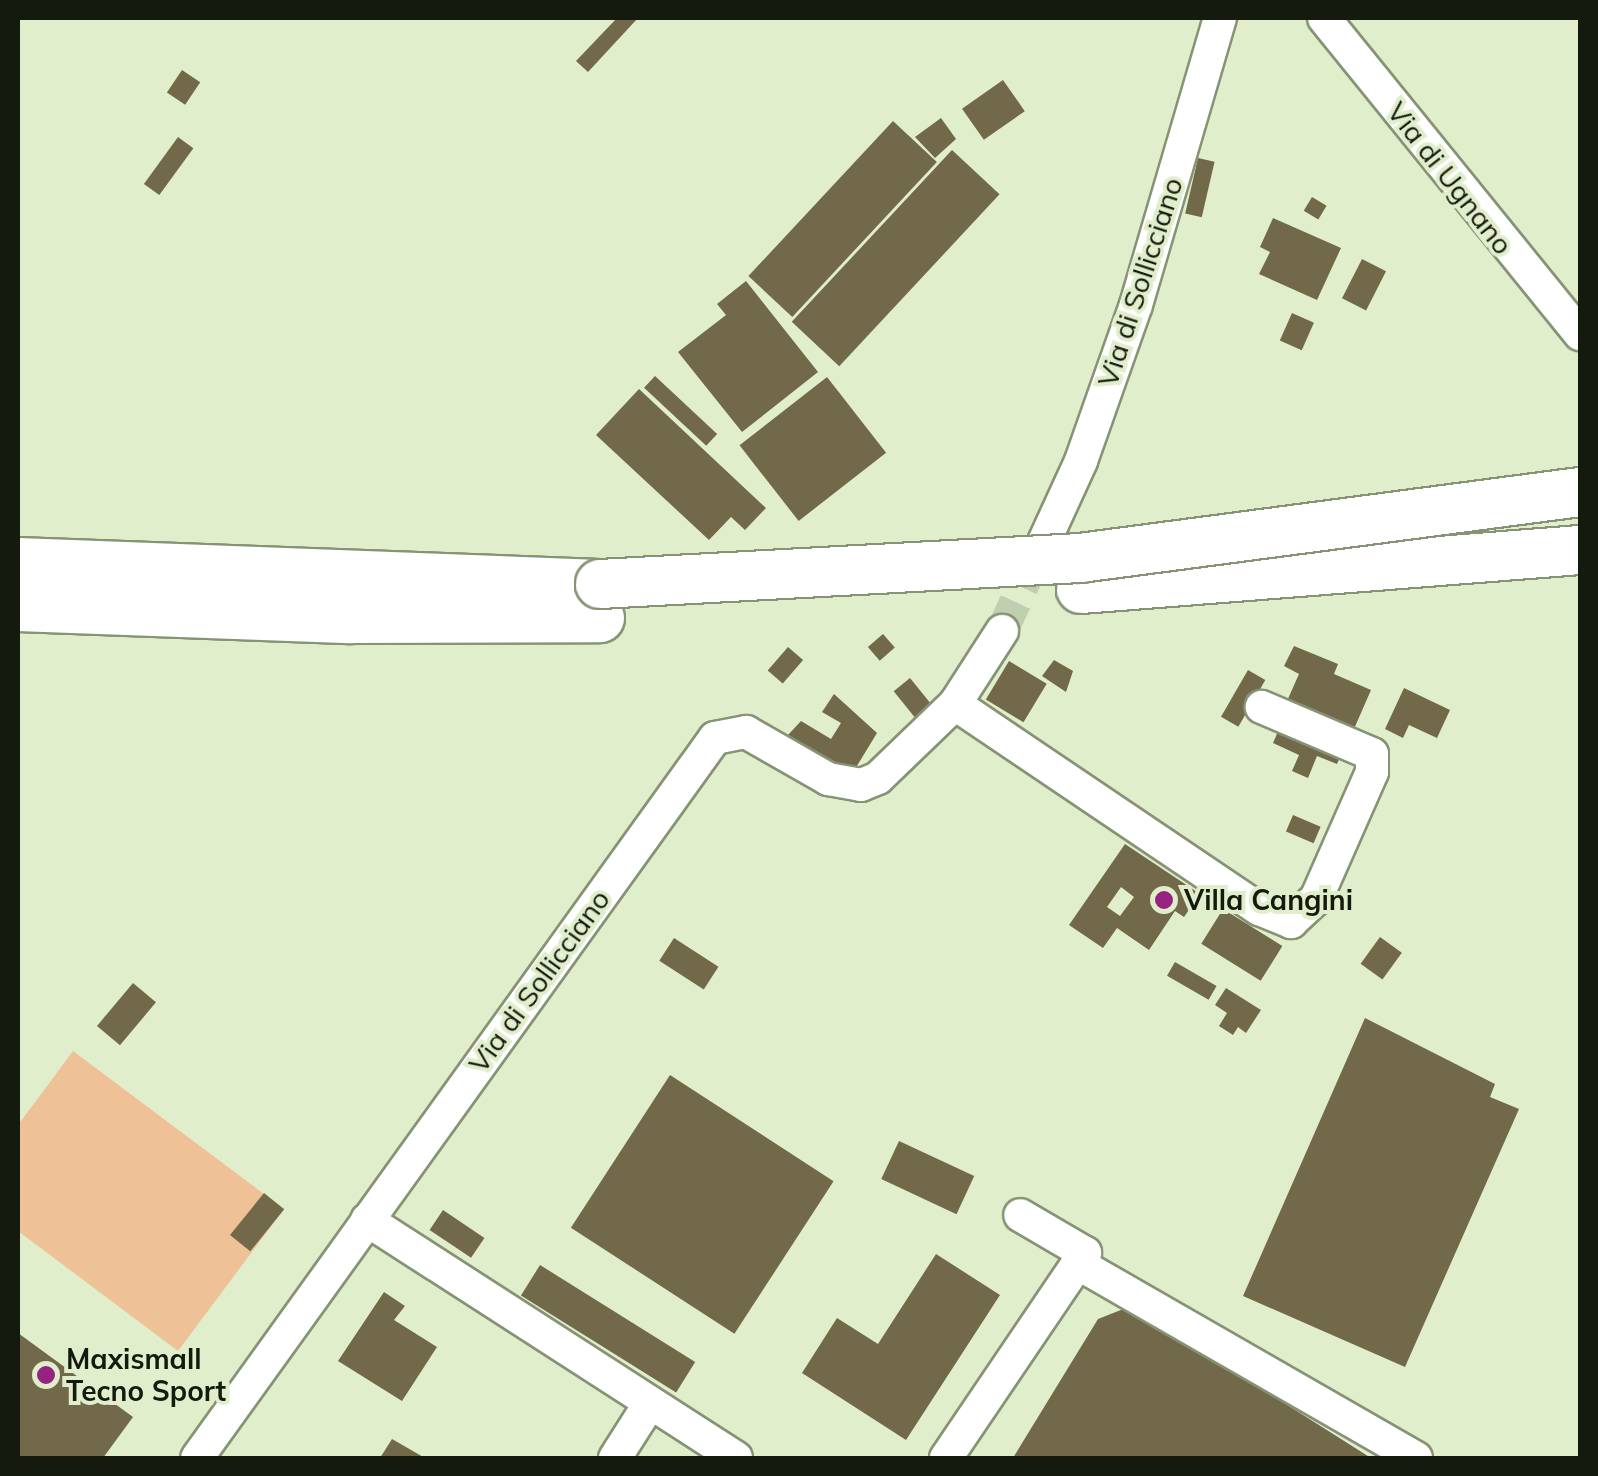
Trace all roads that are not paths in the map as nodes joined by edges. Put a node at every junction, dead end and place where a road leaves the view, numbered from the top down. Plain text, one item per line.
1 (1220, 18) edge
2 (1324, 18) edge
3 (1580, 334) edge
4 (1580, 469) edge
5 (1580, 492) edge
6 (1580, 525) edge
7 (1580, 550) edge
8 (18, 562) edge
9 (1068, 563) junction
10 (600, 601) junction
11 (18, 607) edge
12 (1002, 631) tunnel mouth
13 (956, 704) junction
14 (1262, 708) dead end
15 (1020, 1215) dead end
16 (367, 1220) junction
17 (1077, 1264) junction
18 (650, 1402) junction
19 (197, 1458) edge
20 (615, 1458) edge
21 (736, 1458) edge
22 (946, 1458) edge
23 (1416, 1458) edge

1 - 9 street, Via di Sollicciano
2 - 3 street, Via di Ugnano
4 - 9 highway, bridge
5 - 9 highway, bridge
6 - 9 highway
7 - 9 highway
8 - 10 highway
9 - 10 highway, bridge
10 - 11 highway
12 - 13 street, Via di Sollicciano
13 - 14 street
13 - 16 street, Via di Sollicciano
15 - 17 street
16 - 18 street
16 - 19 street, Via di Sollicciano
17 - 22 street
17 - 23 street
18 - 20 street
18 - 21 street

